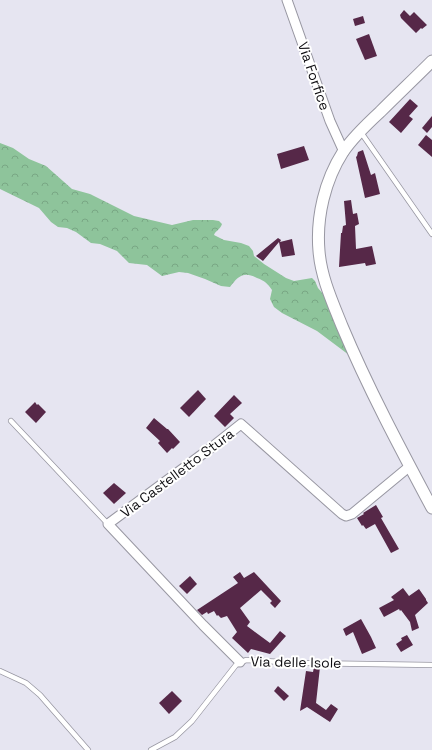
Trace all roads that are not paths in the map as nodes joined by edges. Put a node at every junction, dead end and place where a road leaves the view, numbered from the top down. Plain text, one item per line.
1 (287, 0) edge
2 (432, 61) edge
3 (360, 131) junction
4 (344, 152) junction
5 (432, 234) edge
6 (12, 421) dead end
7 (410, 466) junction
8 (432, 508) edge
9 (108, 524) junction
10 (240, 662) junction
11 (432, 664) edge
12 (0, 671) edge
13 (88, 750) edge
14 (151, 750) edge

1 - 4 street, Via Forfice
2 - 3 street
3 - 4 street
3 - 5 lane
4 - 7 street
6 - 9 lane
7 - 8 street
7 - 9 street, Via Castelletto Stura
9 - 10 street, Via Castelletto Stura
10 - 11 lane, Via delle Isole
10 - 14 lane, Via delle Isole
12 - 13 lane

